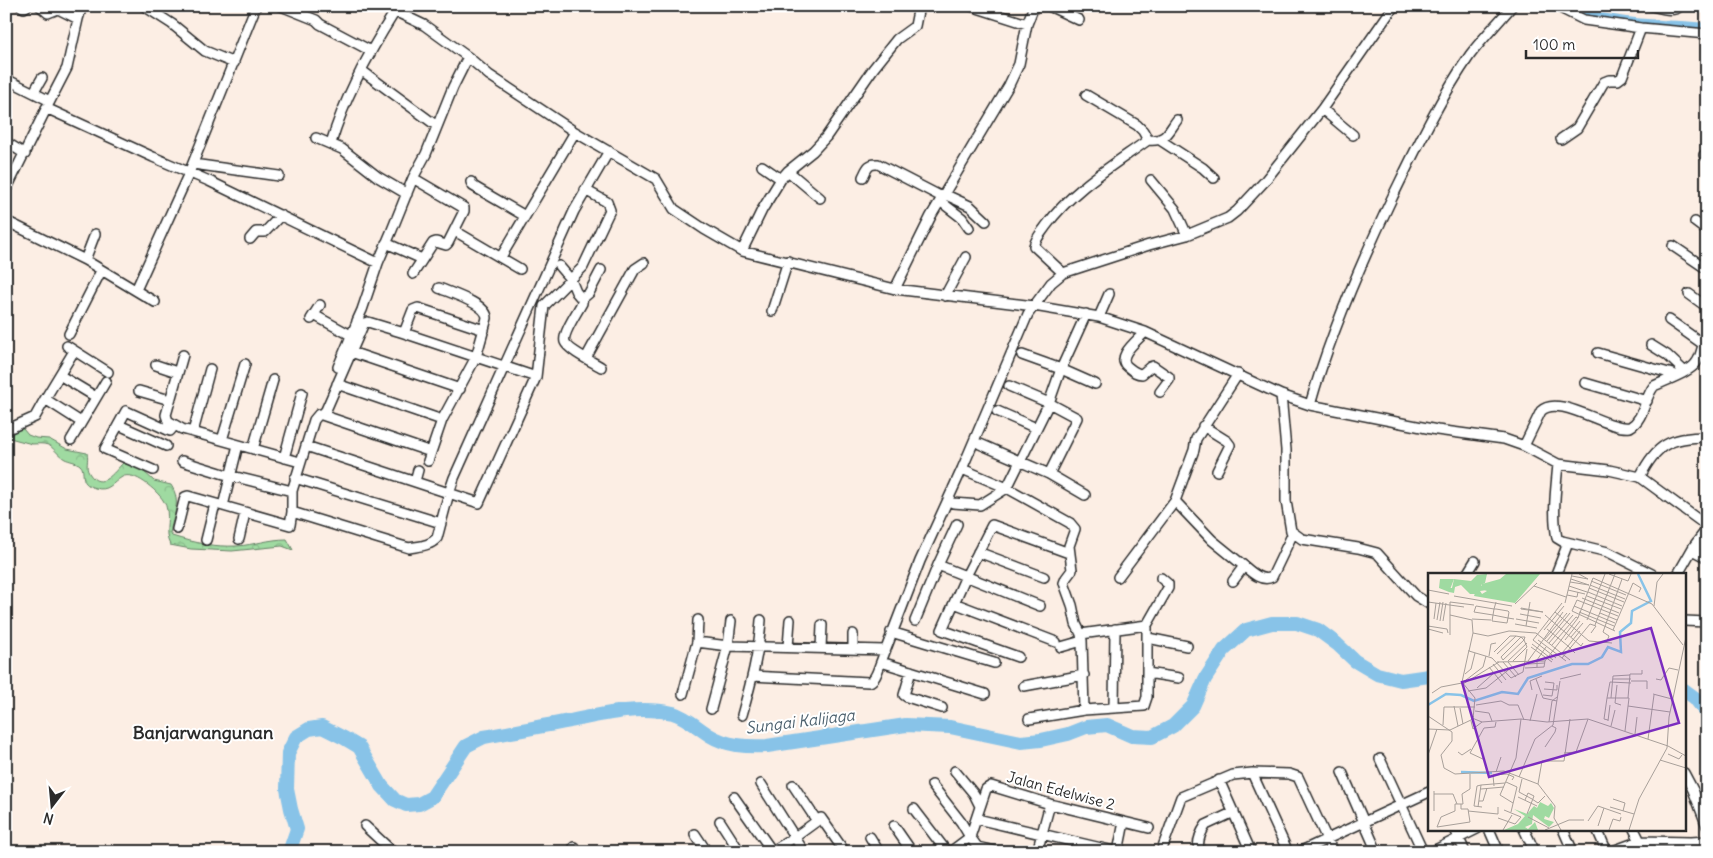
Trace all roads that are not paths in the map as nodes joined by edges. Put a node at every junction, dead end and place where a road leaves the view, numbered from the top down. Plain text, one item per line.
1 (21, 6) edge
2 (27, 6) edge
3 (40, 6) edge
4 (82, 6) edge
5 (144, 6) edge
6 (256, 6) edge
7 (281, 6) edge
8 (384, 6) edge
9 (919, 6) edge
10 (971, 6) edge
11 (1034, 6) edge
12 (1049, 6) edge
13 (1227, 6) edge
14 (1237, 6) edge
15 (1394, 6) edge
16 (1512, 6) edge
17 (1556, 6) edge
18 (1652, 6) edge
19 (1680, 6) edge
20 (394, 13) junction
21 (78, 19) junction
22 (1079, 20) dead end
23 (1027, 24) junction
24 (1641, 28) junction
25 (1707, 34) edge
26 (371, 51) junction
27 (468, 57) junction
28 (234, 63) junction
29 (361, 70) junction
30 (42, 78) dead end
31 (6, 79) edge
32 (34, 92) junction
33 (1086, 95) dead end
34 (48, 104) junction
35 (1322, 109) junction
36 (1177, 120) dead end
37 (437, 126) junction
38 (574, 132) junction
39 (1353, 135) dead end
40 (316, 138) dead end
41 (1562, 139) dead end
42 (1148, 140) junction
43 (1160, 140) junction
44 (6, 142) edge
45 (330, 143) junction
46 (609, 151) junction
47 (25, 154) junction
48 (193, 164) junction
49 (762, 166) dead end
50 (788, 171) junction
51 (189, 173) junction
52 (279, 176) dead end
53 (863, 177) dead end
54 (413, 178) junction
55 (1214, 178) dead end
56 (781, 179) junction
57 (1151, 180) dead end
58 (471, 182) dead end
59 (6, 190) edge
60 (586, 190) junction
61 (407, 194) junction
62 (942, 197) junction
63 (820, 198) dead end
64 (281, 215) junction
65 (525, 216) junction
66 (6, 221) edge
67 (986, 221) dead end
68 (1695, 222) dead end
69 (969, 228) dead end
70 (1707, 230) edge
71 (454, 231) junction
72 (95, 234) dead end
73 (1187, 235) junction
74 (250, 239) dead end
75 (386, 243) junction
76 (1673, 246) dead end
77 (742, 251) junction
78 (501, 257) junction
79 (966, 257) dead end
80 (422, 259) junction
81 (84, 260) junction
82 (788, 261) junction
83 (378, 262) junction
84 (644, 263) dead end
85 (555, 265) junction
86 (520, 269) dead end
87 (1707, 269) edge
88 (601, 270) dead end
89 (101, 271) junction
90 (578, 273) junction
91 (1063, 273) junction
92 (413, 274) dead end
93 (570, 280) junction
94 (439, 288) dead end
95 (895, 289) junction
96 (136, 290) junction
97 (1109, 294) dead end
98 (1689, 294) dead end
99 (945, 296) junction
100 (582, 299) junction
101 (155, 302) dead end
102 (534, 303) junction
103 (320, 305) dead end
104 (544, 306) junction
105 (1034, 306) junction
106 (1707, 307) edge
107 (772, 311) dead end
108 (1086, 314) junction
109 (1099, 317) junction
110 (1669, 320) dead end
111 (359, 323) junction
112 (484, 330) junction
113 (1145, 332) junction
114 (404, 333) junction
115 (69, 334) dead end
116 (354, 337) junction
117 (1651, 346) dead end
118 (1704, 347) edge
119 (351, 352) junction
120 (1598, 353) dead end
121 (183, 355) dead end
122 (1022, 355) dead end
123 (476, 357) junction
124 (586, 358) junction
125 (245, 364) dead end
126 (156, 365) dead end
127 (600, 366) dead end
128 (505, 367) junction
129 (210, 369) dead end
130 (1061, 369) junction
131 (177, 372) junction
132 (1680, 373) junction
133 (1238, 374) junction
134 (61, 376) junction
135 (536, 377) junction
136 (273, 380) dead end
137 (1585, 383) dead end
138 (338, 384) junction
139 (1094, 384) dead end
140 (1009, 386) dead end
141 (460, 389) junction
142 (139, 391) dead end
143 (1160, 392) dead end
144 (302, 393) dead end
145 (1281, 395) junction
146 (96, 397) junction
147 (45, 399) junction
148 (170, 400) junction
149 (1647, 401) junction
150 (1049, 403) junction
151 (1310, 405) junction
152 (997, 411) dead end
153 (322, 413) junction
154 (442, 420) junction
155 (81, 422) junction
156 (119, 424) junction
157 (175, 425) junction
158 (1203, 426) junction
159 (1036, 428) junction
160 (6, 430) edge
161 (193, 432) junction
162 (1707, 437) edge
163 (70, 440) dead end
164 (222, 440) junction
165 (980, 444) dead end
166 (238, 445) junction
167 (166, 446) dead end
168 (306, 446) junction
169 (253, 449) junction
170 (1529, 449) junction
171 (284, 458) junction
172 (1021, 461) junction
173 (182, 462) dead end
174 (300, 462) junction
175 (1558, 464) junction
176 (153, 470) dead end
177 (418, 470) dead end
178 (1217, 471) dead end
179 (967, 472) dead end
180 (1049, 474) junction
181 (230, 476) junction
182 (1640, 477) junction
183 (295, 478) junction
184 (415, 481) junction
185 (1007, 488) junction
186 (292, 491) junction
187 (449, 493) junction
188 (1085, 495) dead end
189 (1175, 501) junction
190 (954, 503) dead end
191 (219, 505) junction
192 (292, 512) junction
193 (245, 513) junction
194 (441, 523) junction
195 (957, 524) dead end
196 (1707, 528) edge
197 (177, 529) dead end
198 (1293, 533) junction
199 (239, 539) dead end
200 (206, 540) dead end
201 (1707, 542) edge
202 (1568, 543) junction
203 (1693, 548) junction
204 (978, 552) junction
205 (1069, 553) junction
206 (1707, 558) edge
207 (1475, 561) dead end
208 (938, 565) junction
209 (1244, 566) junction
210 (1468, 573) edge
211 (1556, 573) edge
212 (1650, 573) edge
213 (1679, 573) edge
214 (966, 576) junction
215 (1044, 577) dead end
216 (1118, 578) dead end
217 (1161, 578) dead end
218 (1233, 581) dead end
219 (1428, 603) edge
220 (954, 604) junction
221 (1040, 606) dead end
222 (698, 620) dead end
223 (761, 620) dead end
224 (790, 620) dead end
225 (731, 621) dead end
226 (915, 621) dead end
227 (1686, 621) edge
228 (1707, 622) edge
229 (822, 625) dead end
230 (1147, 625) junction
231 (1115, 629) junction
232 (892, 632) junction
233 (854, 634) dead end
234 (1082, 638) junction
235 (1148, 638) junction
236 (697, 642) junction
237 (728, 646) junction
238 (759, 646) junction
239 (1187, 646) dead end
240 (788, 647) junction
241 (821, 648) junction
242 (853, 649) junction
243 (885, 650) junction
244 (1018, 657) dead end
245 (881, 662) junction
246 (994, 663) dead end
247 (911, 671) junction
248 (1147, 673) junction
249 (1084, 675) junction
250 (753, 676) junction
251 (1179, 678) dead end
252 (1024, 686) dead end
253 (683, 694) dead end
254 (985, 694) dead end
255 (1114, 707) junction
256 (942, 708) dead end
257 (711, 709) dead end
258 (1084, 710) junction
259 (742, 715) dead end
260 (1029, 719) dead end
261 (1380, 759) dead end
262 (955, 771) dead end
263 (1342, 772) dead end
264 (1252, 773) junction
265 (1686, 778) edge
266 (1219, 780) junction
267 (761, 784) dead end
268 (793, 785) dead end
269 (932, 786) dead end
270 (1428, 792) edge
271 (734, 797) dead end
272 (1050, 804) junction
273 (1402, 804) junction
274 (980, 806) junction
275 (914, 809) dead end
276 (1234, 812) junction
277 (977, 819) junction
278 (720, 821) dead end
279 (817, 821) junction
280 (1124, 822) junction
281 (1364, 822) junction
282 (366, 826) dead end
283 (894, 826) dead end
284 (1707, 826) edge
285 (1149, 828) dead end
286 (1455, 830) edge
287 (1475, 830) edge
288 (1489, 830) edge
289 (1524, 830) edge
290 (1563, 830) edge
291 (1598, 830) edge
292 (1634, 830) edge
293 (695, 834) dead end
294 (1042, 835) junction
295 (795, 837) junction
296 (870, 837) dead end
297 (970, 837) junction
298 (1459, 838) junction
299 (1327, 839) junction
300 (1640, 841) junction
301 (1707, 841) edge
302 (979, 849) edge
303 (771, 851) edge
304 (394, 852) edge
305 (706, 852) edge
306 (740, 852) edge
307 (804, 852) edge
308 (845, 852) edge
309 (879, 852) edge
310 (912, 852) edge
311 (948, 852) edge
312 (998, 852) edge
313 (1037, 852) edge
314 (1118, 852) edge
315 (1161, 852) edge
316 (1201, 852) edge
317 (1251, 852) edge
318 (1288, 852) edge
319 (1299, 852) edge
320 (1333, 852) edge
321 (1377, 852) edge
322 (1423, 852) edge
323 (1431, 852) edge
324 (1465, 852) edge
325 (1499, 852) edge
326 (1535, 852) edge
327 (1573, 852) edge
328 (1609, 852) edge

1 - 2 street
3 - 21 street
4 - 21 street
5 - 28 street
6 - 28 street
7 - 26 street
8 - 20 street
9 - 50 street
10 - 23 street
11 - 23 street
12 - 22 street
13 - 14 street
15 - 35 street
16 - 151 street
17 - 24 street
18 - 19 street
20 - 26 street
20 - 27 street
21 - 34 street
23 - 62 street
24 - 25 street
24 - 41 street
26 - 29 street
27 - 37 street
27 - 38 street
28 - 48 street
29 - 37 street
29 - 45 street
30 - 32 street
31 - 32 street
32 - 34 street
33 - 42 street
34 - 47 street
34 - 51 street
35 - 39 street
35 - 73 street
36 - 43 street
37 - 54 street
38 - 46 street
38 - 65 street
40 - 45 street
42 - 43 street
42 - 91 street
43 - 55 street
44 - 47 street
45 - 61 street
46 - 60 street
46 - 77 street
47 - 59 street
48 - 51 street
48 - 52 street
49 - 56 street
50 - 56 street
50 - 63 street
51 - 64 street
51 - 96 street
53 - 62 street
54 - 61 street
54 - 71 street
56 - 77 street
57 - 73 street
58 - 65 street
60 - 85 street
60 - 90 street
61 - 75 street
62 - 67 street
62 - 69 street
62 - 95 street
64 - 74 street
64 - 83 street
65 - 78 street
66 - 81 street
68 - 70 street
71 - 78 street
71 - 80 street
72 - 81 street
73 - 91 street
75 - 80 street
75 - 83 street
76 - 87 street
77 - 82 street
78 - 86 street
79 - 99 street
80 - 92 street
81 - 89 street
82 - 95 street
82 - 107 street
83 - 111 street
84 - 124 street
85 - 90 street
85 - 93 street
85 - 102 street
88 - 100 street
89 - 96 street
89 - 115 street
90 - 93 street
91 - 105 street
93 - 100 street
93 - 104 street
94 - 112 street
95 - 99 street
96 - 101 street
97 - 109 street
98 - 106 street
99 - 105 street
100 - 124 street
102 - 104 street
102 - 128 street
103 - 116 street
104 - 135 street
105 - 108 street
105 - 232 street
108 - 109 street
108 - 130 street
109 - 113 street
110 - 118 street
111 - 114 street
111 - 116 street
112 - 114 street
112 - 123 street
113 - 133 street
113 - 143 street
114 - 123 street
116 - 119 street
116 - 153 street
117 - 132 street
118 - 132 street
119 - 138 street
119 - 141 street
120 - 132 street
121 - 131 street
122 - 130 street
123 - 128 street
123 - 141 street
124 - 127 street
125 - 164 street
126 - 131 street
128 - 135 street
128 - 187 street
129 - 161 street
130 - 139 street
130 - 150 street
131 - 148 street
132 - 149 street
133 - 145 street
133 - 158 street
134 - 146 street
134 - 146 street
134 - 147 street
135 - 187 street
136 - 169 street
137 - 149 street
138 - 153 street
138 - 154 street
140 - 150 street
141 - 154 street
142 - 148 street
144 - 171 street
145 - 151 street
145 - 198 street
146 - 155 street
147 - 155 street
147 - 160 street
148 - 157 street
149 - 170 street
150 - 159 street
150 - 180 street
151 - 170 street
152 - 159 street
153 - 154 street
153 - 168 street
155 - 163 street
156 - 157 street
156 - 167 street
156 - 176 street
157 - 161 street
158 - 178 street
158 - 189 street
159 - 172 street
161 - 164 street
162 - 182 street
164 - 166 street
165 - 172 street
166 - 169 street
166 - 181 street
168 - 174 street
168 - 184 street
169 - 171 street
170 - 175 street
171 - 174 street
172 - 180 street
172 - 185 street
173 - 181 street
174 - 183 street
175 - 182 street
175 - 202 street
177 - 184 street
179 - 185 street
180 - 188 street
181 - 186 street
181 - 191 street
182 - 196 street
183 - 186 street
183 - 194 street
184 - 187 street
185 - 190 street
185 - 205 street
186 - 192 street
187 - 194 street
189 - 209 street
189 - 216 street
191 - 193 street
191 - 197 street
191 - 200 street
192 - 193 street
192 - 194 street
193 - 199 street
195 - 208 street
196 - 203 street
198 - 209 street
198 - 219 street
201 - 203 street
202 - 211 street
202 - 212 street
203 - 206 street
203 - 213 street
204 - 205 street
204 - 214 street
204 - 215 street
205 - 234 street
207 - 210 street
208 - 214 street
208 - 226 street
209 - 218 street
214 - 220 street
214 - 221 street
217 - 230 street
220 - 234 street
220 - 244 street
222 - 236 street
223 - 238 street
224 - 240 street
225 - 237 street
227 - 228 street
229 - 241 street
230 - 231 street
230 - 235 street
231 - 234 street
231 - 255 street
232 - 243 street
232 - 246 street
233 - 242 street
234 - 249 street
235 - 239 street
235 - 248 street
236 - 237 street
236 - 253 street
237 - 238 street
237 - 257 street
238 - 240 street
238 - 250 street
240 - 241 street
241 - 242 street
242 - 243 street
243 - 245 street
245 - 247 street
245 - 250 street
247 - 254 street
247 - 256 street
248 - 251 street
248 - 255 street
249 - 252 street
249 - 258 street
250 - 259 street
255 - 258 street
258 - 260 street
261 - 273 street
262 - 274 street
263 - 281 street
264 - 266 street
264 - 299 street
264 - 318 street
265 - 284 street
266 - 276 street
266 - 315 street
267 - 295 street
268 - 279 street
269 - 297 street
270 - 273 street
271 - 303 street
272 - 274 street, Jalan Edelwise 2
272 - 280 street, Jalan Edelwise 2
272 - 294 street
273 - 281 street
273 - 322 street
274 - 277 street, Jalan Edelwise 2
275 - 311 street
276 - 316 street
276 - 317 street
277 - 294 street
277 - 297 street, Jalan Edelwise 2
278 - 306 street
279 - 295 street
279 - 308 street
280 - 285 street, Jalan Edelwise 2
280 - 314 street
281 - 299 street
281 - 321 street
282 - 304 street
283 - 310 street
286 - 298 street
287 - 298 street
288 - 325 street
289 - 326 street
290 - 327 street
291 - 328 street
292 - 300 street
293 - 305 street
294 - 313 street
294 - 314 street
295 - 303 street
295 - 307 street
296 - 309 street
297 - 302 street
297 - 311 street
298 - 323 street
298 - 324 street
299 - 319 street
299 - 320 street
300 - 301 street
300 - 328 street
302 - 312 street

